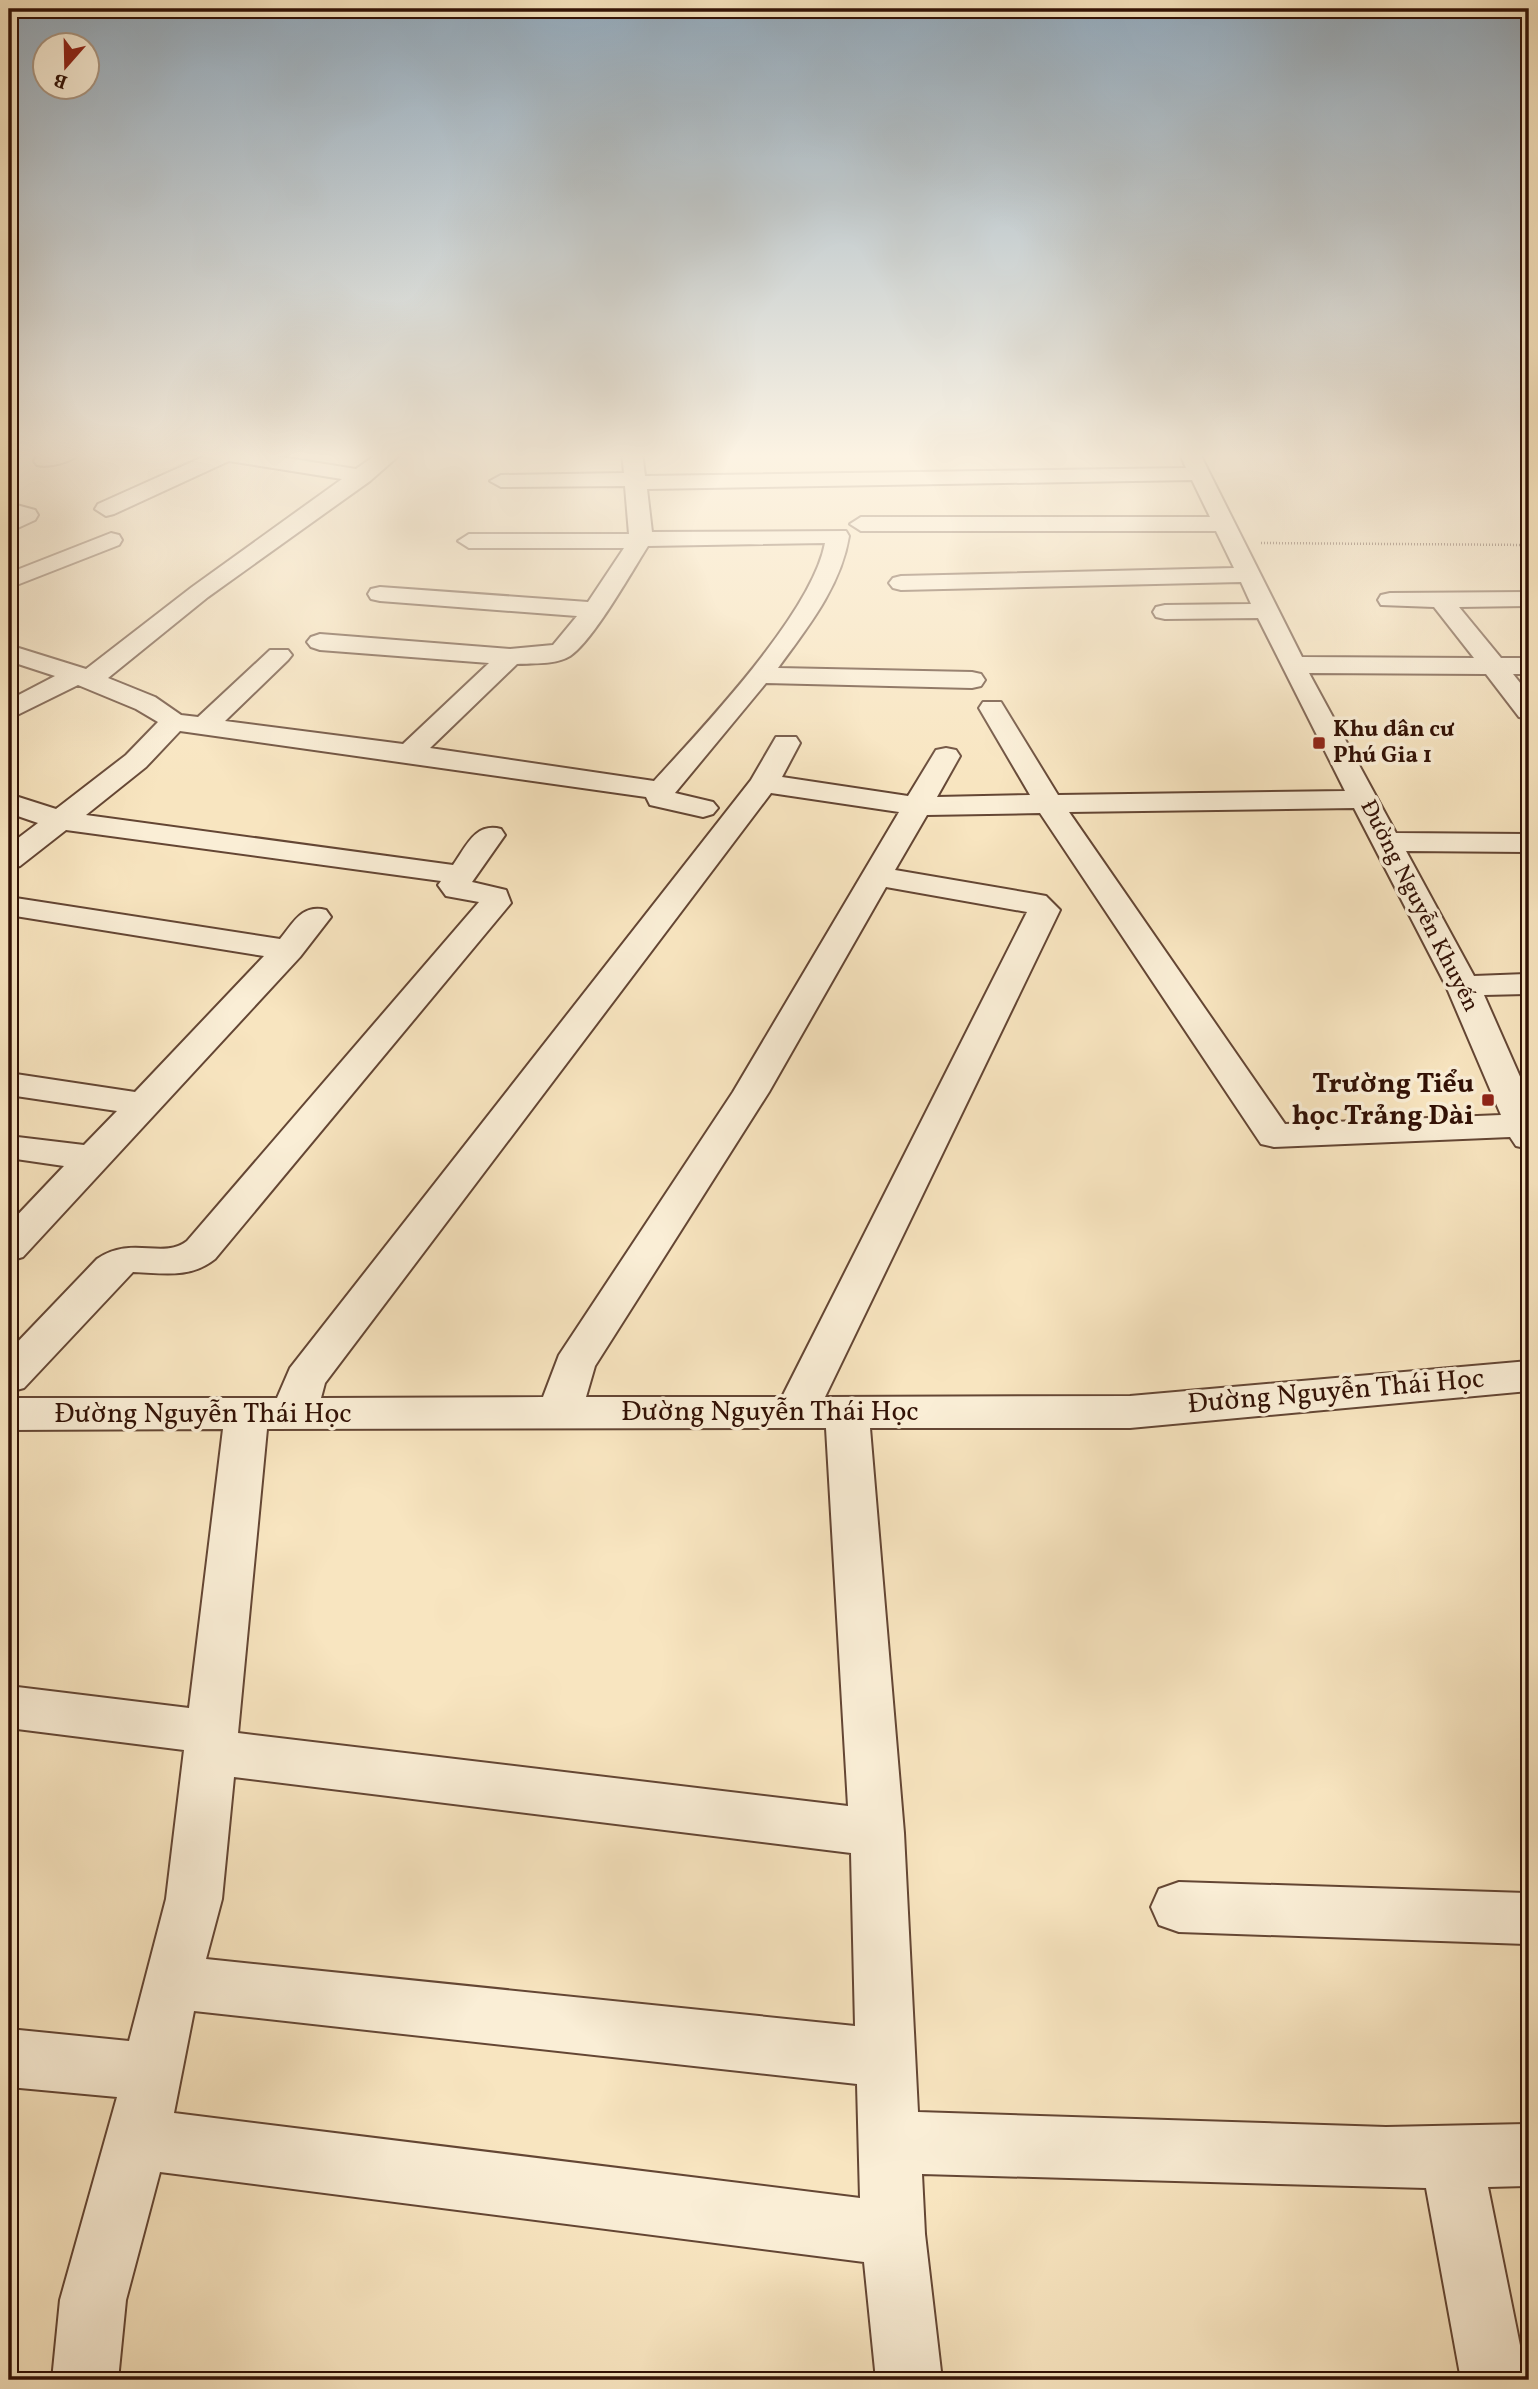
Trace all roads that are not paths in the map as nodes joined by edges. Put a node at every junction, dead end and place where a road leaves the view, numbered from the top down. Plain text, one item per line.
1 (53, 563) edge
2 (240, 563) edge
3 (625, 563) edge
4 (830, 563) edge
5 (1246, 563) edge
6 (1251, 575) junction
7 (9, 581) edge
8 (901, 583) dead end
9 (380, 594) dead end
10 (1529, 599) edge
11 (1390, 600) dead end
12 (1441, 600) junction
13 (595, 610) junction
14 (1268, 611) junction
15 (1165, 612) dead end
16 (320, 642) dead end
17 (9, 653) edge
18 (279, 655) dead end
19 (510, 657) junction
20 (1529, 666) edge
21 (1296, 672) junction
22 (1509, 674) edge
23 (760, 675) junction
24 (83, 677) junction
25 (972, 680) dead end
26 (992, 708) dead end
27 (9, 711) edge
28 (1529, 711) edge
29 (173, 722) junction
30 (204, 726) junction
31 (786, 743) dead end
32 (409, 753) junction
33 (946, 756) dead end
34 (764, 783) junction
35 (661, 792) junction
36 (1363, 799) junction
37 (9, 803) edge
38 (1051, 805) junction
39 (916, 806) junction
40 (704, 808) dead end
41 (60, 820) junction
42 (490, 835) dead end
43 (1388, 842) junction
44 (1529, 843) edge
45 (9, 860) edge
46 (461, 876) junction
47 (876, 876) junction
48 (9, 906) edge
49 (314, 917) dead end
50 (288, 950) junction
51 (1529, 984) edge
52 (1463, 986) junction
53 (9, 1084) edge
54 (142, 1104) junction
55 (1527, 1131) edge
56 (9, 1147) edge
57 (93, 1158) junction
58 (9, 1248) edge
59 (1529, 1376) edge
60 (9, 1377) edge
61 (822, 1412) junction
62 (560, 1413) junction
63 (9, 1414) edge
64 (270, 1414) junction
65 (9, 1707) edge
66 (212, 1742) junction
67 (877, 1833) junction
68 (1179, 1907) dead end
69 (1529, 1919) edge
70 (171, 1982) junction
71 (9, 2058) edge
72 (886, 2058) junction
73 (152, 2071) junction
74 (138, 2139) junction
75 (889, 2142) junction
76 (1451, 2155) junction
77 (1529, 2155) edge
78 (893, 2234) junction
79 (85, 2380) edge
80 (909, 2380) edge
81 (1494, 2380) edge

1 - 7 street
2 - 24 street
3 - 13 street
4 - 23 street
5 - 6 street, Đường Nguyễn Khuyến
6 - 8 street
6 - 14 street, Đường Nguyễn Khuyến
9 - 13 street
10 - 12 street
11 - 12 street
12 - 22 street
13 - 19 street
14 - 15 street
14 - 21 street, Đường Nguyễn Khuyến
16 - 19 street
17 - 24 street
18 - 30 street
19 - 32 street
20 - 22 street
21 - 22 street
21 - 36 street, Đường Nguyễn Khuyến
22 - 28 street
23 - 25 street
23 - 35 street
24 - 27 street
24 - 29 street
26 - 38 street
29 - 30 street
29 - 41 street
30 - 32 street
31 - 34 street
32 - 35 street
33 - 39 street
34 - 39 street
34 - 64 street
35 - 40 street
36 - 38 street
36 - 43 street, Đường Nguyễn Khuyến
37 - 41 street
38 - 39 street
38 - 55 street
39 - 47 street
41 - 45 street
41 - 46 street
42 - 46 street
43 - 44 street
43 - 52 street, Đường Nguyễn Khuyến
46 - 60 street
47 - 61 street
47 - 62 street
48 - 50 street
49 - 50 street
50 - 54 street
51 - 52 street
52 - 55 street, Đường Nguyễn Khuyến
53 - 54 street
54 - 57 street
56 - 57 street
57 - 58 street
59 - 61 street, Đường Nguyễn Thái Học
61 - 62 street, Đường Nguyễn Thái Học
61 - 67 street
62 - 64 street, Đường Nguyễn Thái Học
63 - 64 street, Đường Nguyễn Thái Học
64 - 66 street
65 - 66 street
66 - 67 street
66 - 70 street
67 - 72 street
68 - 69 street
70 - 72 street
70 - 73 street
71 - 73 street
72 - 75 street
73 - 74 street
74 - 78 street
74 - 79 street
75 - 76 street
75 - 78 street
76 - 77 street
76 - 81 street
78 - 80 street

